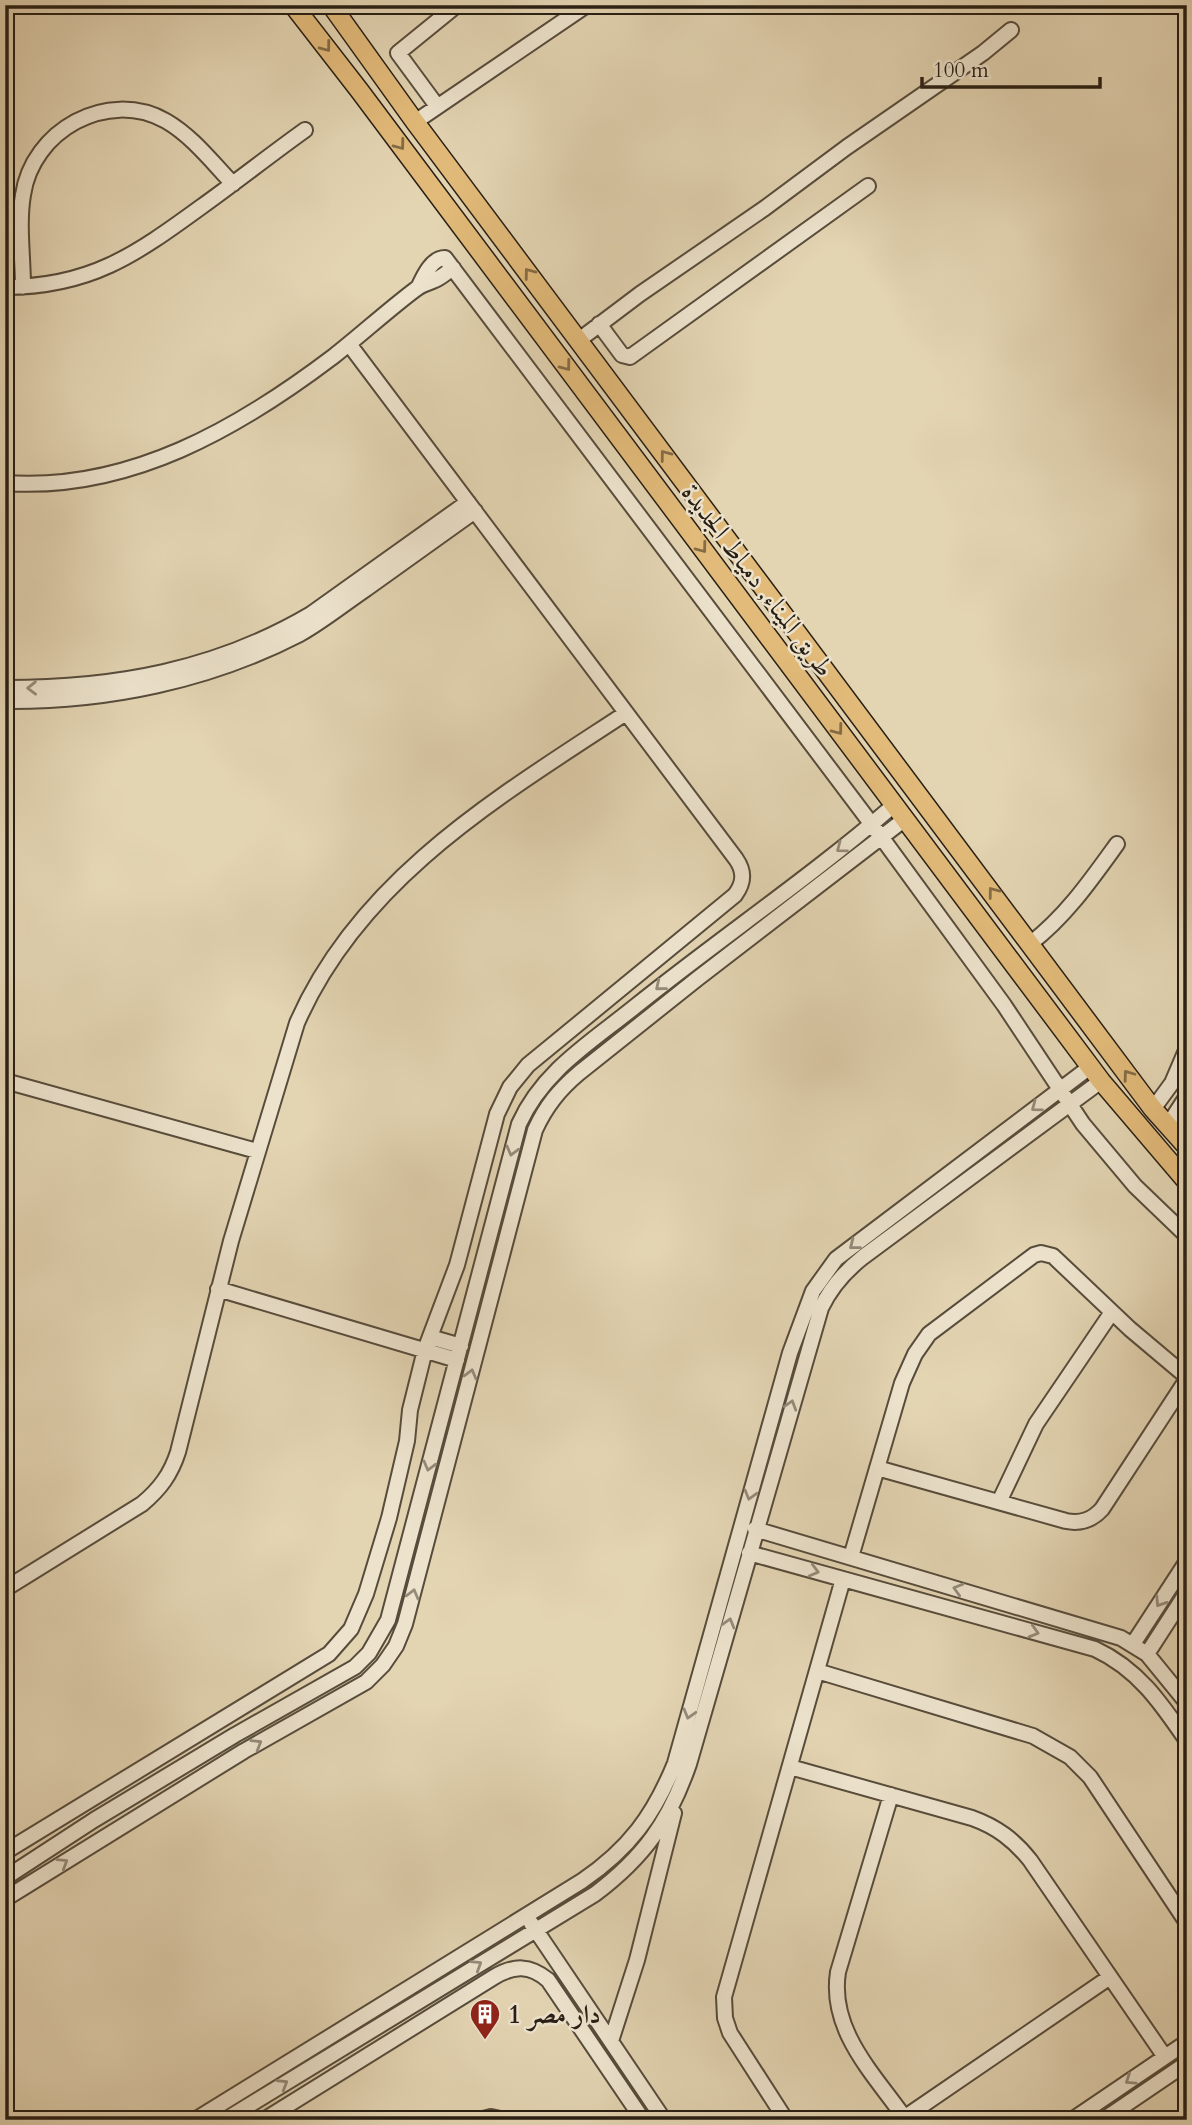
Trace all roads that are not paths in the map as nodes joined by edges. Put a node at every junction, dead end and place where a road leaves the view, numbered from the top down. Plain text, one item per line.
1 (293, 5) edge
2 (331, 5) edge
3 (457, 5) edge
4 (587, 5) edge
5 (1011, 30) dead end
6 (437, 106) junction
7 (415, 122) junction
8 (305, 130) dead end
9 (233, 184) junction
10 (868, 186) dead end
11 (5, 287) edge
12 (23, 287) junction
13 (599, 324) junction
14 (579, 340) junction
15 (349, 344) junction
16 (5, 483) edge
17 (471, 506) junction
18 (826, 671) junction
19 (805, 686) junction
20 (5, 688) edge
21 (840, 690) junction
22 (5, 701) edge
23 (820, 706) junction
24 (626, 713) junction
25 (899, 812) junction
26 (872, 824) junction
27 (882, 838) junction
28 (1117, 844) dead end
29 (1031, 943) junction
30 (1187, 1048) edge
31 (1096, 1074) junction
32 (5, 1081) edge
33 (1059, 1089) junction
34 (1187, 1097) edge
35 (1069, 1104) junction
36 (1153, 1109) junction
37 (1168, 1125) junction
38 (1187, 1146) edge
39 (257, 1151) junction
40 (1187, 1182) edge
41 (1187, 1236) edge
42 (218, 1289) junction
43 (1112, 1312) junction
44 (428, 1344) junction
45 (459, 1353) junction
46 (1187, 1378) edge
47 (769, 1456) junction
48 (877, 1468) junction
49 (999, 1502) junction
50 (755, 1529) junction
51 (749, 1553) junction
52 (851, 1557) junction
53 (1187, 1561) edge
54 (843, 1579) junction
55 (5, 1589) edge
56 (1187, 1592) edge
57 (1133, 1643) junction
58 (1147, 1654) junction
59 (817, 1671) junction
60 (1187, 1703) edge
61 (1187, 1741) edge
62 (790, 1767) junction
63 (678, 1795) junction
64 (891, 1795) junction
65 (5, 1852) edge
66 (5, 1878) edge
67 (5, 1899) edge
68 (526, 1916) junction
69 (1187, 1923) edge
70 (536, 1929) junction
71 (1110, 1977) junction
72 (611, 2041) junction
73 (1187, 2042) edge
74 (1165, 2057) junction
75 (1187, 2063) edge
76 (903, 2119) edge
77 (195, 2120) edge
78 (225, 2120) edge
79 (264, 2120) edge
80 (478, 2120) edge
81 (505, 2120) edge
82 (643, 2120) edge
83 (664, 2120) edge
84 (786, 2120) edge
85 (1072, 2120) edge
86 (1103, 2120) edge

1 -> 19 main road, طريق الميناء, دمياط الجديدة
2 - 7 main road, طريق الميناء, دمياط الجديدة
3 - 6 street
4 - 6 street
5 - 13 street
6 - 7 street
14 -> 7 main road, طريق الميناء, دمياط الجديدة
8 - 9 street
9 - 12 street
9 - 12 street
10 - 13 street
11 - 12 street
13 - 14 street
18 -> 14 main road, طريق الميناء, دمياط الجديدة
15 - 16 street
15 - 17 street
15 - 26 street
17 -> 20 street
17 - 22 street
17 - 24 street
18 - 19 main road
18 - 21 main road, طريق الميناء, دمياط الجديدة
19 - 23 main road, طريق الميناء, دمياط الجديدة
21 - 23 main road
29 -> 21 main road, طريق الميناء, دمياط الجديدة
23 -> 25 main road, طريق الميناء, دمياط الجديدة
24 - 39 street
24 - 44 street
25 - 26 street
25 - 27 street
25 - 31 main road, طريق الميناء, دمياط الجديدة
26 - 27 street
26 -> 45 street
27 - 33 street
67 -> 27 street
28 - 29 street
36 -> 29 main road, طريق الميناء, دمياط الجديدة
30 - 36 street
31 - 33 street
31 - 35 street
31 - 40 main road, طريق الميناء, دمياط الجديدة
32 - 39 street
33 - 35 street
33 -> 47 street
34 - 37 street
35 - 41 street
47 -> 35 street
36 - 37 main road, طريق الميناء, دمياط الجديدة
37 - 38 main road, طريق الميناء, دمياط الجديدة
39 - 42 street
42 - 44 street
42 - 55 street
43 - 46 street
43 - 48 street
43 - 49 street
44 - 45 street
44 - 65 street
45 -> 66 street
46 - 49 street
47 - 50 street
47 -> 68 street
48 - 49 street
48 - 52 street
50 - 51 street
50 - 52 street
51 -> 54 street
63 -> 51 street
57 -> 52 street
53 -> 57 street
54 - 59 street
54 -> 61 street
56 - 58 street
57 - 58 street
58 - 60 street
59 - 62 street
59 - 69 street
62 - 64 street
62 - 84 street
63 - 70 street
63 - 72 street
64 - 71 street
64 - 76 street
68 - 70 street
68 - 77 street
70 - 72 street
78 -> 70 street
71 - 74 street
71 - 76 street
72 - 83 street
73 - 74 street
74 -> 85 street
75 - 86 street
79 - 82 street
80 - 81 street

